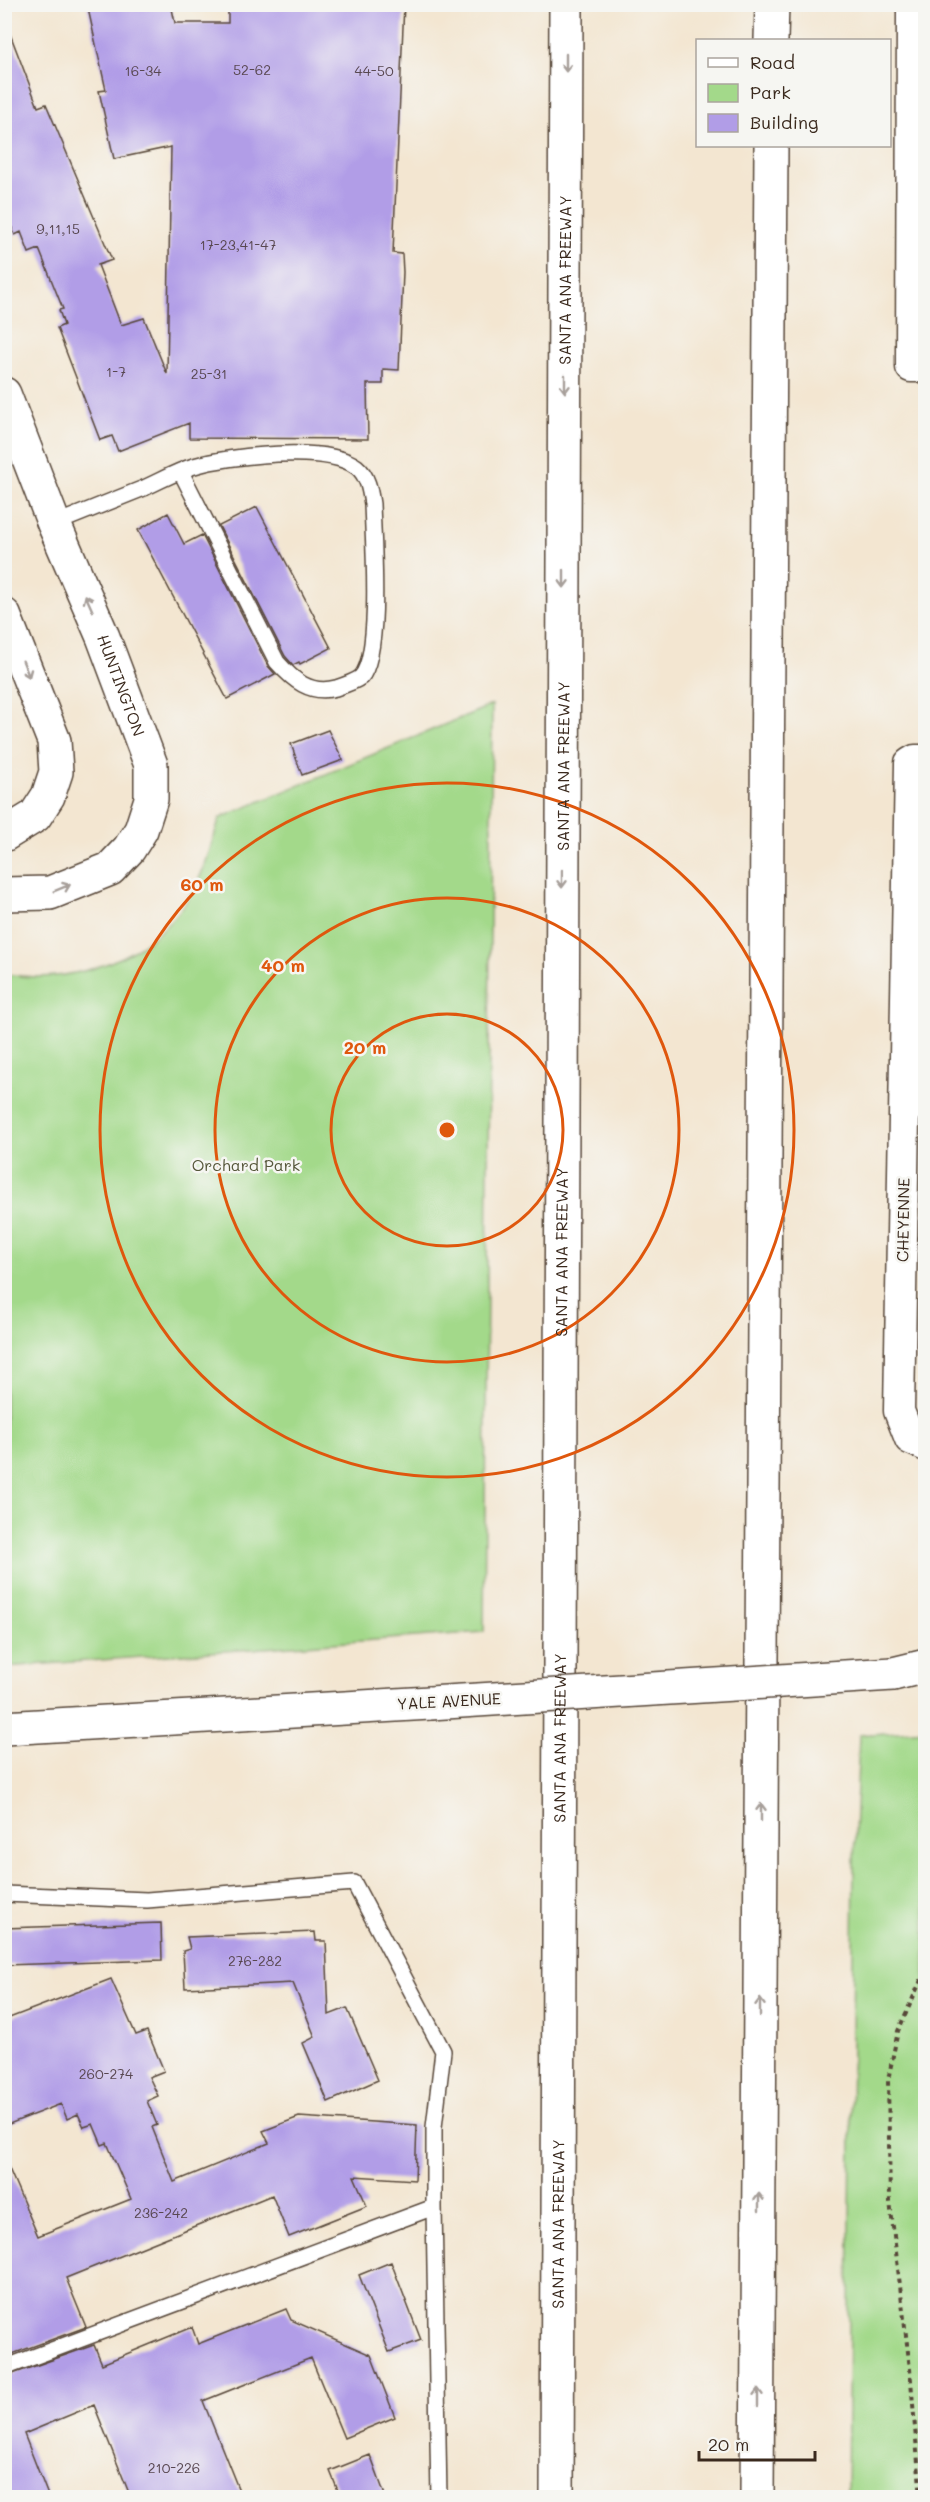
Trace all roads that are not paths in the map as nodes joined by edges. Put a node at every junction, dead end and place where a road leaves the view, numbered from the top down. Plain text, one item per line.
1 (566, 4) edge
2 (772, 4) edge
3 (912, 4) edge
4 (771, 39) edge
5 (771, 147) edge
6 (918, 367) edge
7 (4, 394) edge
8 (181, 472) junction
9 (54, 524) junction
10 (4, 615) edge
11 (926, 760) edge
12 (4, 835) edge
13 (4, 894) edge
14 (918, 1442) edge
15 (926, 1666) edge
16 (893, 1674) junction
17 (926, 1680) edge
18 (4, 1728) edge
19 (4, 1894) edge
20 (434, 2207) junction
21 (4, 2368) edge
22 (439, 2498) edge
23 (557, 2498) edge
24 (757, 2498) edge

1 -> 23 main road, SANTA ANA FREEWAY
2 - 4 main road
3 - 6 street
24 -> 5 main road
7 - 9 main road, HUNTINGTON
8 - 8 lane
8 - 9 lane
13 -> 9 main road, HUNTINGTON
10 -> 12 main road
11 - 14 street, CHEYENNE
15 - 16 main road, YALE AVENUE
16 - 17 main road, YALE AVENUE
16 - 18 main road, YALE AVENUE, bridge
19 - 20 lane
20 - 21 lane
20 - 22 lane

